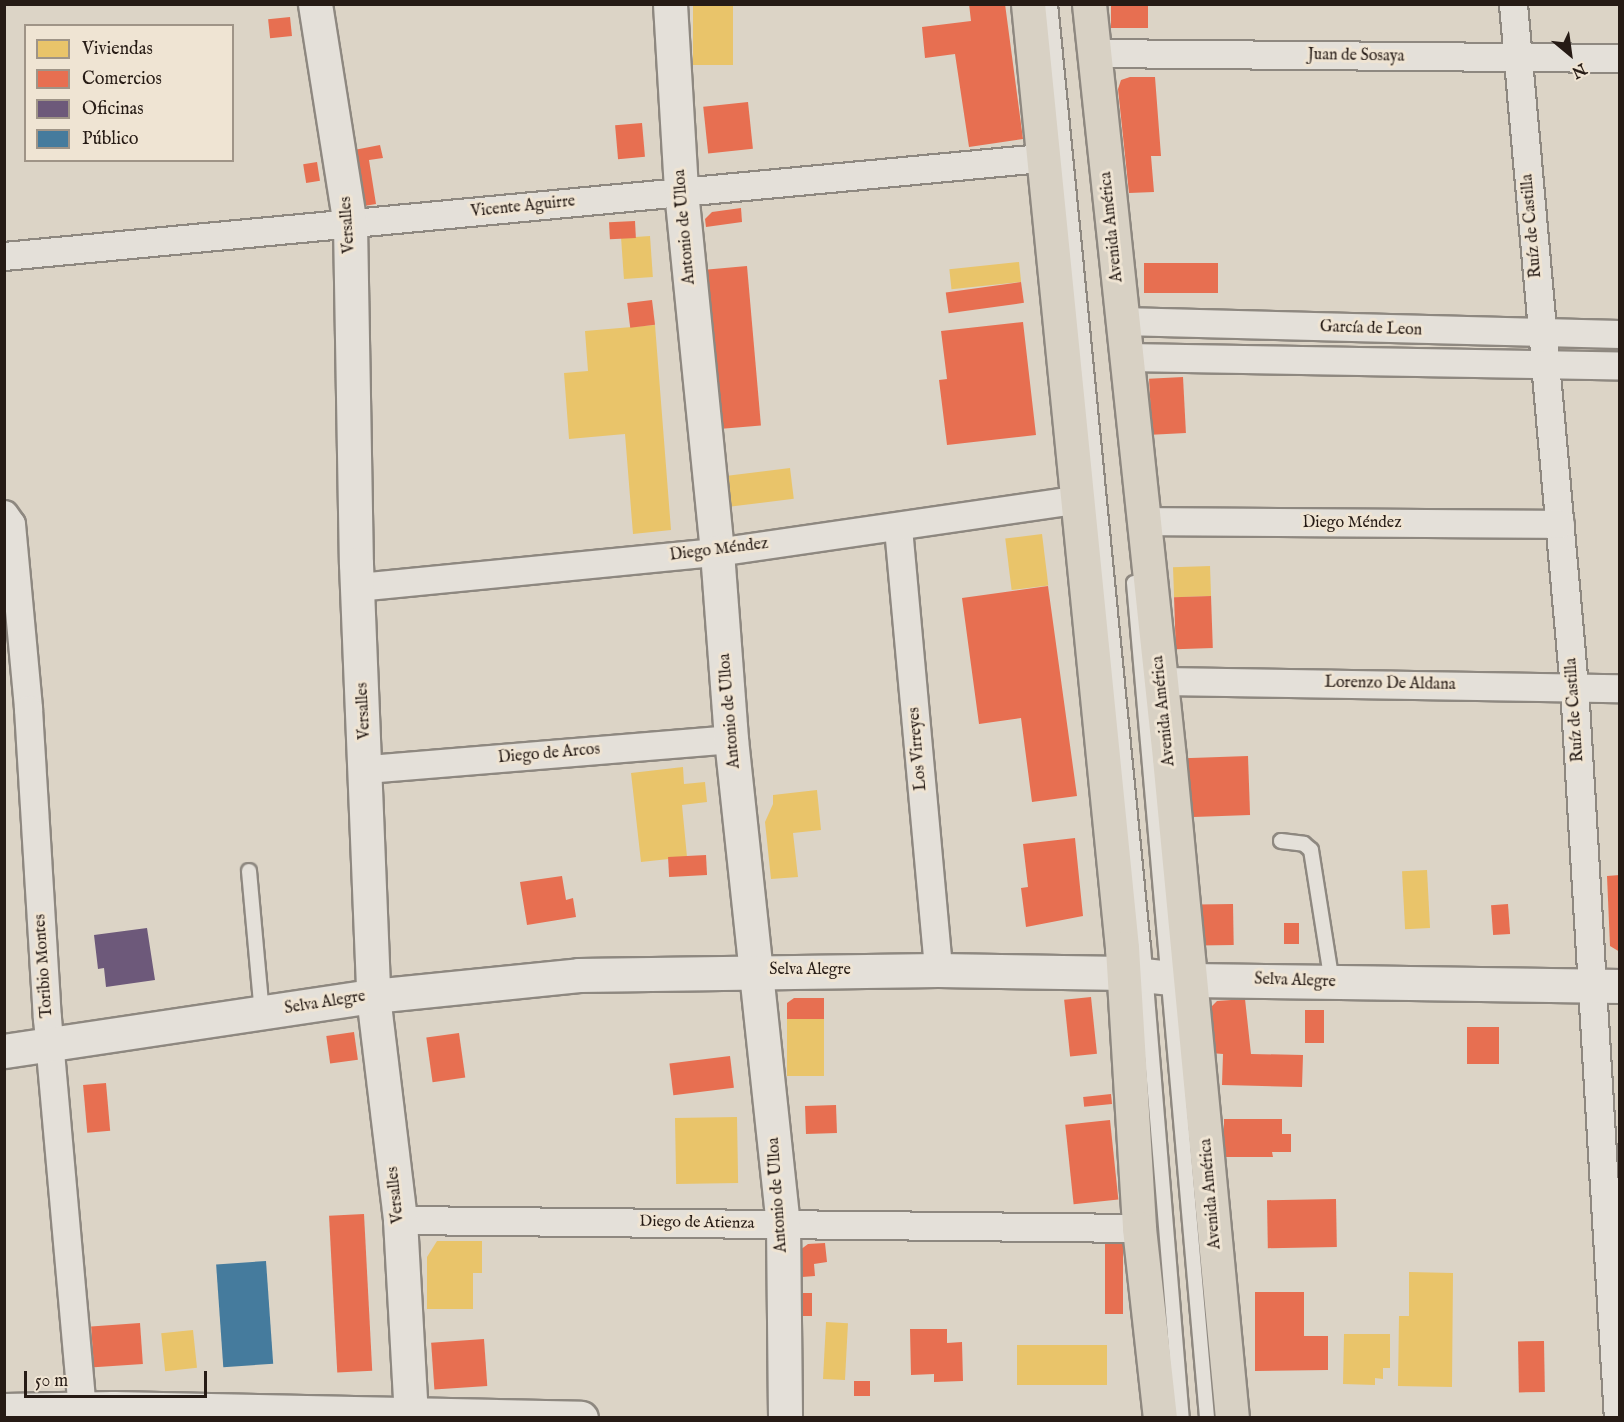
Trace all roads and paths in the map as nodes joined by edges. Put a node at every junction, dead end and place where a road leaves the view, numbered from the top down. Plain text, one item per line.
1 (315, 4) edge
2 (670, 4) edge
3 (1028, 4) edge
4 (1050, 4) edge
5 (1074, 4) edge
6 (1089, 4) edge
7 (1513, 4) edge
8 (1092, 53) junction
9 (1517, 57) junction
10 (1620, 58) edge
11 (1041, 158) junction
12 (681, 191) junction
13 (350, 224) junction
14 (4, 256) edge
15 (1122, 321) junction
16 (1542, 334) junction
17 (1620, 334) edge
18 (1127, 357) junction
19 (1545, 364) junction
20 (1620, 366) edge
21 (1080, 498) junction
22 (6, 515) edge
23 (1560, 524) junction
24 (898, 528) junction
25 (1137, 534) junction
26 (717, 552) junction
27 (1133, 568) dead end
28 (357, 587) junction
29 (1161, 681) junction
30 (1574, 687) junction
31 (1620, 688) edge
32 (16, 710) edge
33 (731, 739) junction
34 (367, 769) junction
35 (1281, 841) dead end
36 (249, 871) dead end
37 (758, 969) junction
38 (938, 970) junction
39 (1157, 976) junction
40 (1332, 982) junction
41 (1606, 986) edge
42 (374, 996) junction
43 (262, 1013) junction
44 (49, 1045) junction
45 (4, 1051) edge
46 (400, 1220) junction
47 (783, 1224) junction
48 (1138, 1228) junction
49 (4, 1410) edge
50 (83, 1413) edge
51 (411, 1416) edge
52 (581, 1418) edge
53 (785, 1418) edge
54 (1160, 1418) edge
55 (1182, 1418) edge
56 (1207, 1418) edge
57 (1232, 1418) edge
58 (1618, 1418) edge

1 - 13 street, Versalles
2 - 12 street, Antonio de Ulloa
3 - 11 main road, Avenida América
4 - 39 lane
5 - 25 lane
6 - 8 main road, Avenida América
7 - 9 street, Ruíz de Castilla
8 - 9 street, Juan de Sosaya
8 - 15 main road, Avenida América
9 - 10 street, Juan de Sosaya
9 - 16 street, Ruíz de Castilla
11 - 12 street, Vicente Aguirre
11 - 21 main road, Avenida América
12 - 13 street, Vicente Aguirre
12 - 26 street, Antonio de Ulloa
13 - 14 street, Vicente Aguirre
13 - 28 street, Versalles
15 - 16 street, García de Leon
15 - 18 main road, Avenida América
16 - 17 street, García de Leon
16 - 19 street, Ruíz de Castilla
18 - 19 street, García de Leon
18 - 25 main road, Avenida América
19 - 20 street, García de Leon
19 - 23 street, Ruíz de Castilla
21 - 24 street, Diego Méndez
21 - 39 main road, Avenida América
22 - 32 street, Toribio Montes
23 - 25 street, Diego Méndez
23 - 30 street, Ruíz de Castilla
24 - 26 street, Diego Méndez
24 - 38 street, Los Virreyes
25 - 29 main road, Avenida América
26 - 28 street, Diego Méndez
26 - 33 street, Antonio de Ulloa
27 - 39 lane
28 - 34 street, Versalles
29 - 30 street, Lorenzo De Aldana
29 - 39 main road, Avenida América
30 - 31 street, Lorenzo De Aldana
30 - 41 street, Ruíz de Castilla
32 - 44 street, Toribio Montes
33 - 34 street, Diego de Arcos
33 - 37 street, Antonio de Ulloa
34 - 42 street, Versalles
35 - 40 lane
36 - 43 lane
37 - 38 street, Selva Alegre
37 - 42 street, Selva Alegre
37 - 47 street, Antonio de Ulloa
38 - 39 street, Selva Alegre
39 - 40 street, Selva Alegre
39 - 48 main road, Avenida América
39 - 55 lane
39 - 56 lane
39 - 57 main road, Avenida América
40 - 41 street, Selva Alegre
41 - 58 street, Ruíz de Castilla
42 - 43 street, Selva Alegre
42 - 46 street, Versalles
43 - 44 street, Selva Alegre
44 - 45 street, Selva Alegre
44 - 50 street, Toribio Montes
46 - 47 street, Diego de Atienza
46 - 51 street, Versalles
47 - 48 street, Diego de Atienza
47 - 53 street, Antonio de Ulloa
48 - 54 main road, Avenida América
49 - 50 street
50 - 51 street
51 - 52 street

